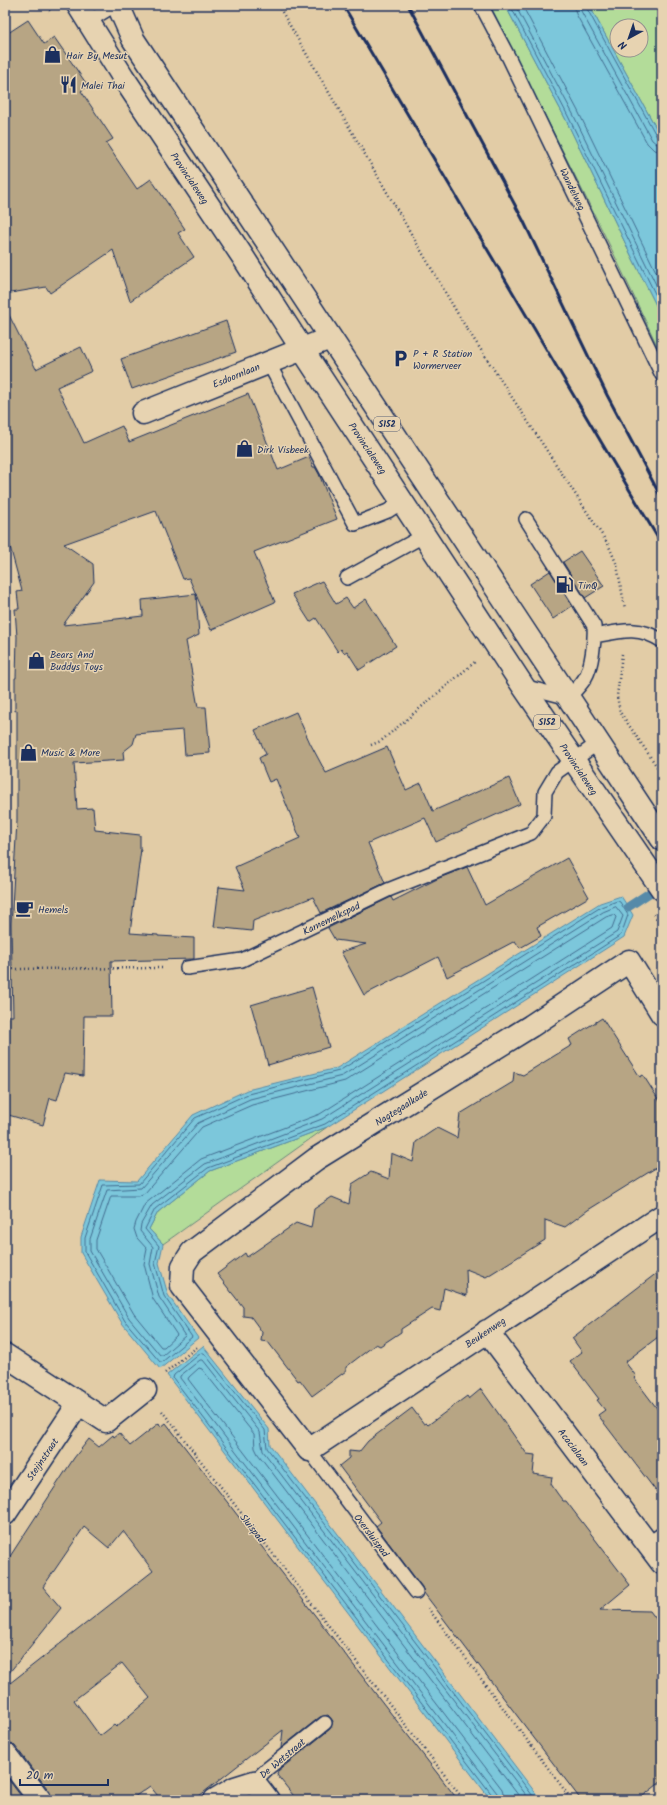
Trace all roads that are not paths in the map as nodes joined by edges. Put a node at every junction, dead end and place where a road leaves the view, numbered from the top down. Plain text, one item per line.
1 (115, 5) edge
2 (118, 5) edge
3 (481, 5) edge
4 (82, 13) edge
5 (330, 338) junction
6 (302, 349) junction
7 (268, 362) junction
8 (662, 376) edge
9 (143, 413) dead end
10 (403, 502) junction
11 (526, 519) dead end
12 (425, 535) junction
13 (347, 578) dead end
14 (595, 636) junction
15 (662, 641) edge
16 (523, 686) junction
17 (569, 698) junction
18 (598, 744) junction
19 (573, 761) junction
20 (662, 839) edge
21 (657, 882) edge
22 (187, 968) road end
23 (662, 1014) edge
24 (662, 1216) edge
25 (183, 1266) joint
26 (487, 1331) junction
27 (5, 1355) edge
28 (153, 1383) road end
29 (79, 1403) junction
30 (309, 1450) junction
31 (5, 1514) edge
32 (655, 1539) edge
33 (662, 1563) edge
34 (416, 1592) road end
35 (325, 1723) dead end
36 (5, 1754) edge
37 (254, 1782) junction
38 (40, 1800) edge
39 (214, 1800) edge
40 (268, 1800) edge

1 - 4 lane
2 - 5 street, S152
3 - 8 lane, Wandelweg
4 - 6 street, Provincialeweg / S152
5 - 6 street, Esdoornlaan
5 - 17 street, S152
6 - 7 street, Esdoornlaan
6 - 10 street, Provincialeweg / S152
7 - 9 street, Esdoornlaan
7 - 10 lane
10 - 12 street, Provincialeweg / S152
11 - 14 lane
12 - 13 lane
12 - 16 street, Provincialeweg / S152
14 - 15 lane
14 - 17 lane
16 - 17 lane
16 - 19 street, Provincialeweg / S152
17 - 18 street, S152
18 - 19 lane, Karnemelkspad
18 - 20 street, S152
19 - 21 street, Provincialeweg / S152
19 - 22 lane, Karnemelkspad
23 - 25 street, Nagtegaalkade
24 - 26 street, Beukenweg
25 - 30 street, Oversluispad
26 - 30 street, Beukenweg
26 - 32 street, Acacialaan
27 - 29 street
28 - 29 street
29 - 31 street, Steijnstraat
30 - 34 lane, Oversluispad
32 - 33 street, Acacialaan
35 - 37 lane, De Wetstraat
36 - 38 street
37 - 39 street, De Wetstraat
37 - 40 street

